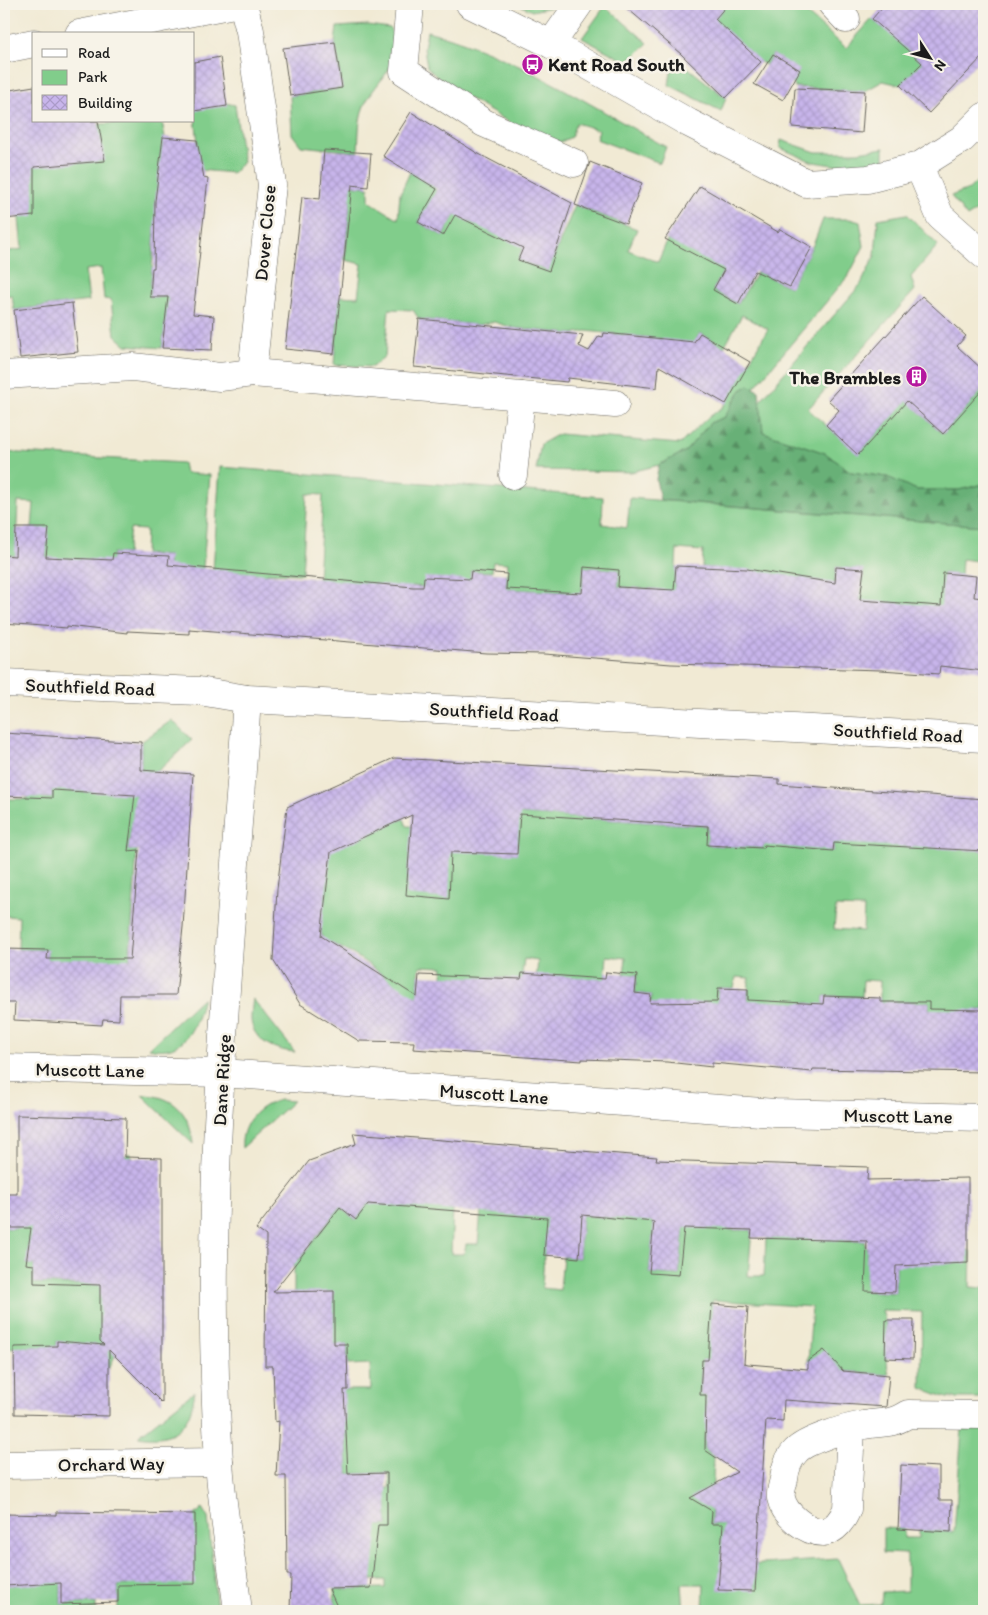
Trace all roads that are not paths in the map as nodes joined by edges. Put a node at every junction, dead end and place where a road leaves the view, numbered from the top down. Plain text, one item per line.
1 (234, 4) edge
2 (243, 4) edge
3 (410, 4) edge
4 (470, 4) edge
5 (579, 4) edge
6 (89, 32) edge
7 (32, 43) edge
8 (551, 44) junction
9 (4, 49) edge
10 (984, 117) edge
11 (574, 163) dead end
12 (919, 166) junction
13 (984, 255) edge
14 (252, 374) junction
15 (4, 375) edge
16 (521, 396) junction
17 (615, 404) dead end
18 (513, 475) dead end
19 (4, 683) edge
20 (247, 699) junction
21 (984, 738) edge
22 (4, 1068) edge
23 (222, 1074) junction
24 (984, 1118) edge
25 (984, 1415) edge
26 (851, 1429) dead end
27 (219, 1462) junction
28 (4, 1464) edge
29 (238, 1611) edge

1 - 6 street
2 - 14 street, Dover Close
3 - 11 street
4 - 8 street
5 - 8 street
7 - 9 street
8 - 12 street
10 - 12 street
12 - 13 street
14 - 15 street
14 - 16 street
16 - 17 street
16 - 18 street
19 - 20 street, Southfield Road
20 - 21 street, Southfield Road
20 - 23 street, Dane Ridge
22 - 23 street, Muscott Lane
23 - 24 street, Muscott Lane
23 - 27 street, Dane Ridge
25 - 26 street
27 - 28 street, Orchard Way
27 - 29 street, Dane Ridge

